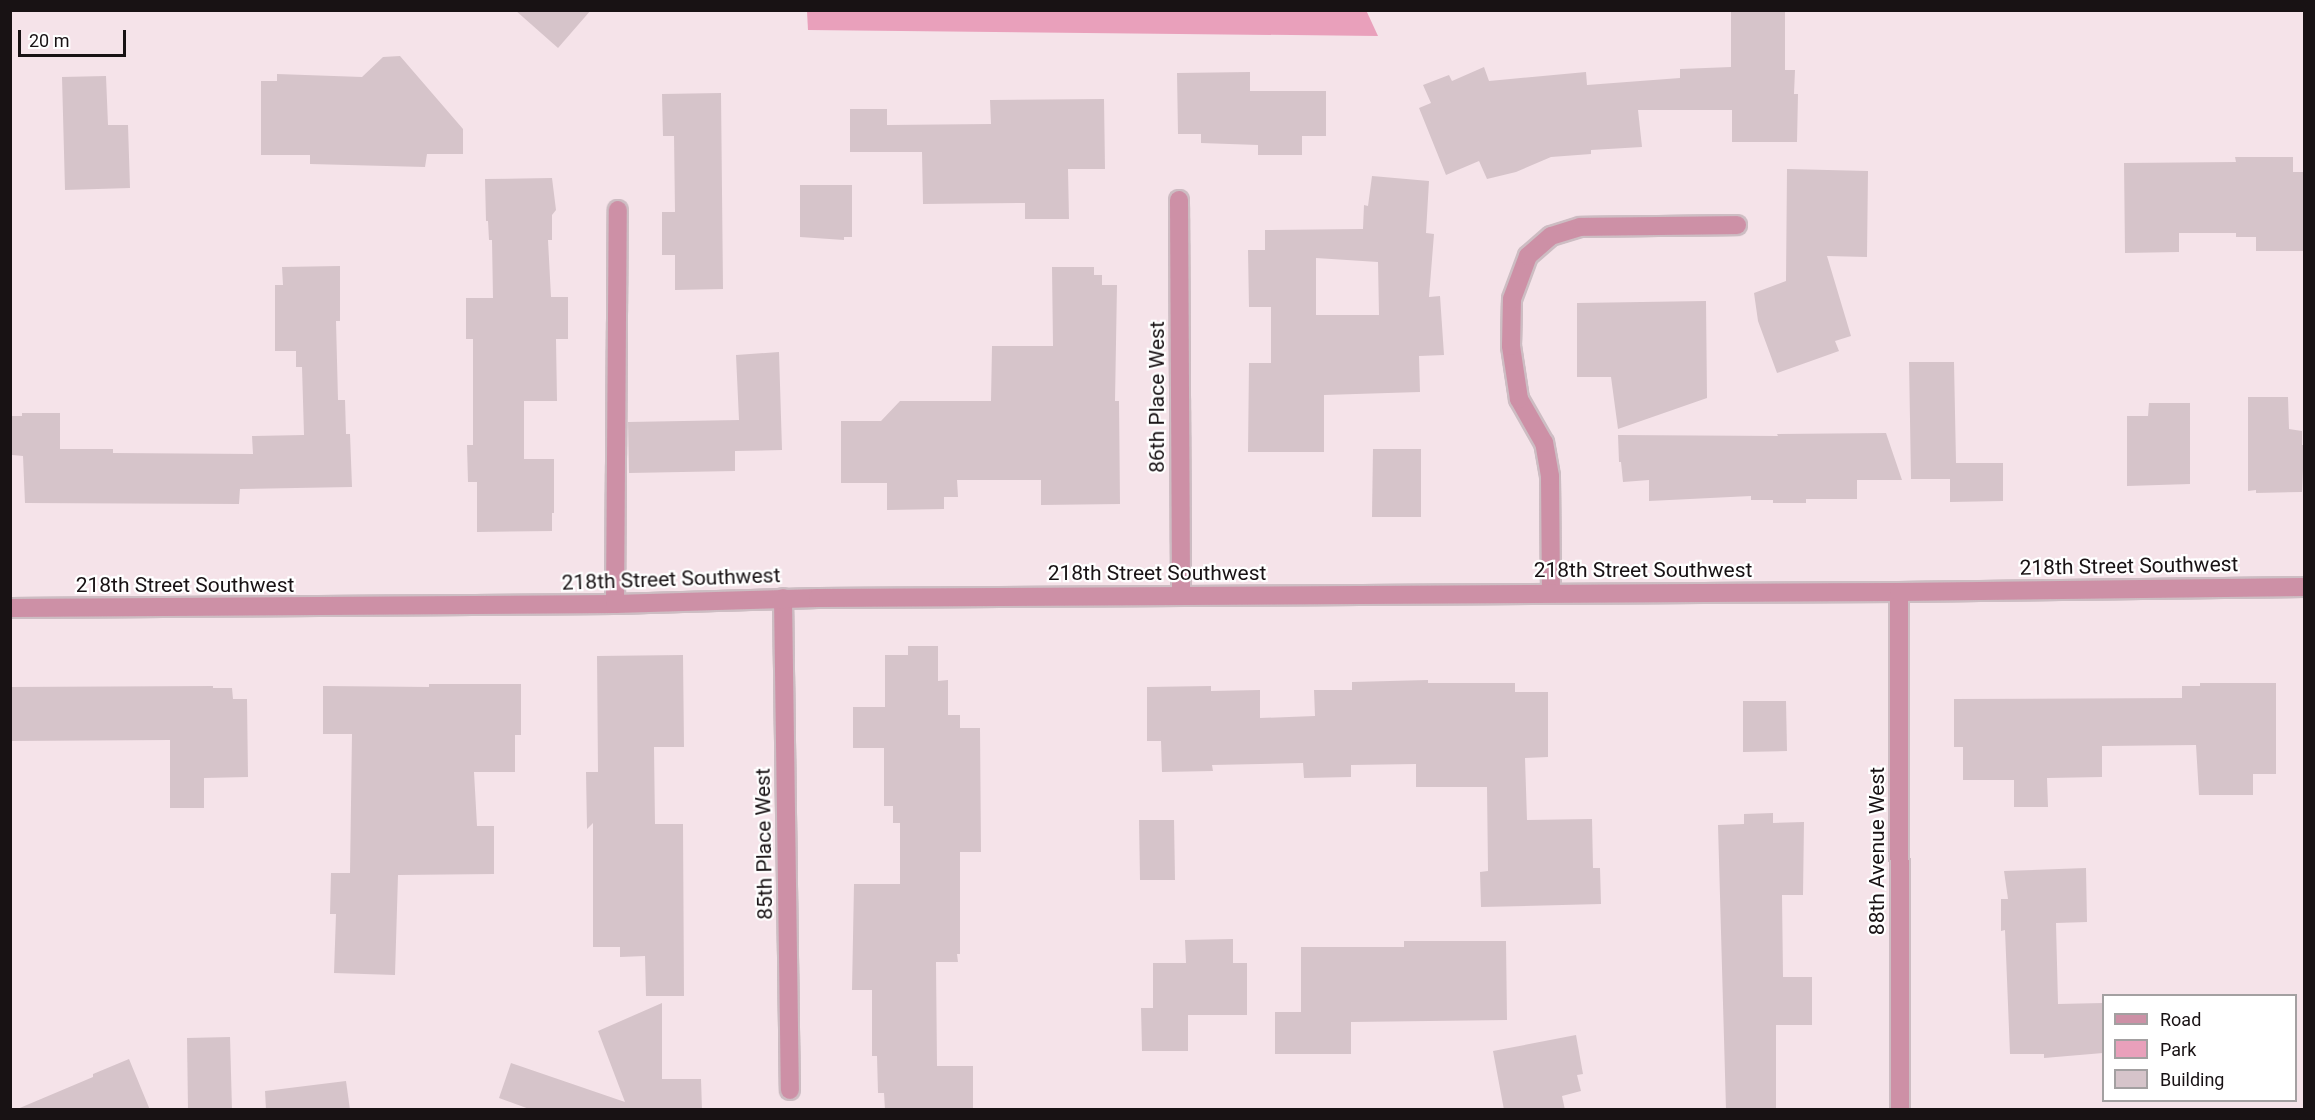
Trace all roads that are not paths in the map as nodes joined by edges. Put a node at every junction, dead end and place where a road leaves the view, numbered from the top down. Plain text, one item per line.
1 (1179, 200) dead end
2 (618, 210) dead end
3 (1737, 225) dead end
4 (2304, 587) edge
5 (1551, 592) junction
6 (1899, 592) junction
7 (1181, 595) junction
8 (783, 598) junction
9 (615, 604) junction
10 (10, 608) edge
11 (790, 1090) dead end
12 (1900, 1110) edge

1 - 7 street, 86th Place West
2 - 9 street
3 - 5 street
4 - 6 street, 218th Street Southwest
5 - 6 street, 218th Street Southwest
5 - 7 street, 218th Street Southwest
6 - 12 street, 88th Avenue West
7 - 8 street, 218th Street Southwest
8 - 9 street, 218th Street Southwest
8 - 11 street, 85th Place West
9 - 10 street, 218th Street Southwest

